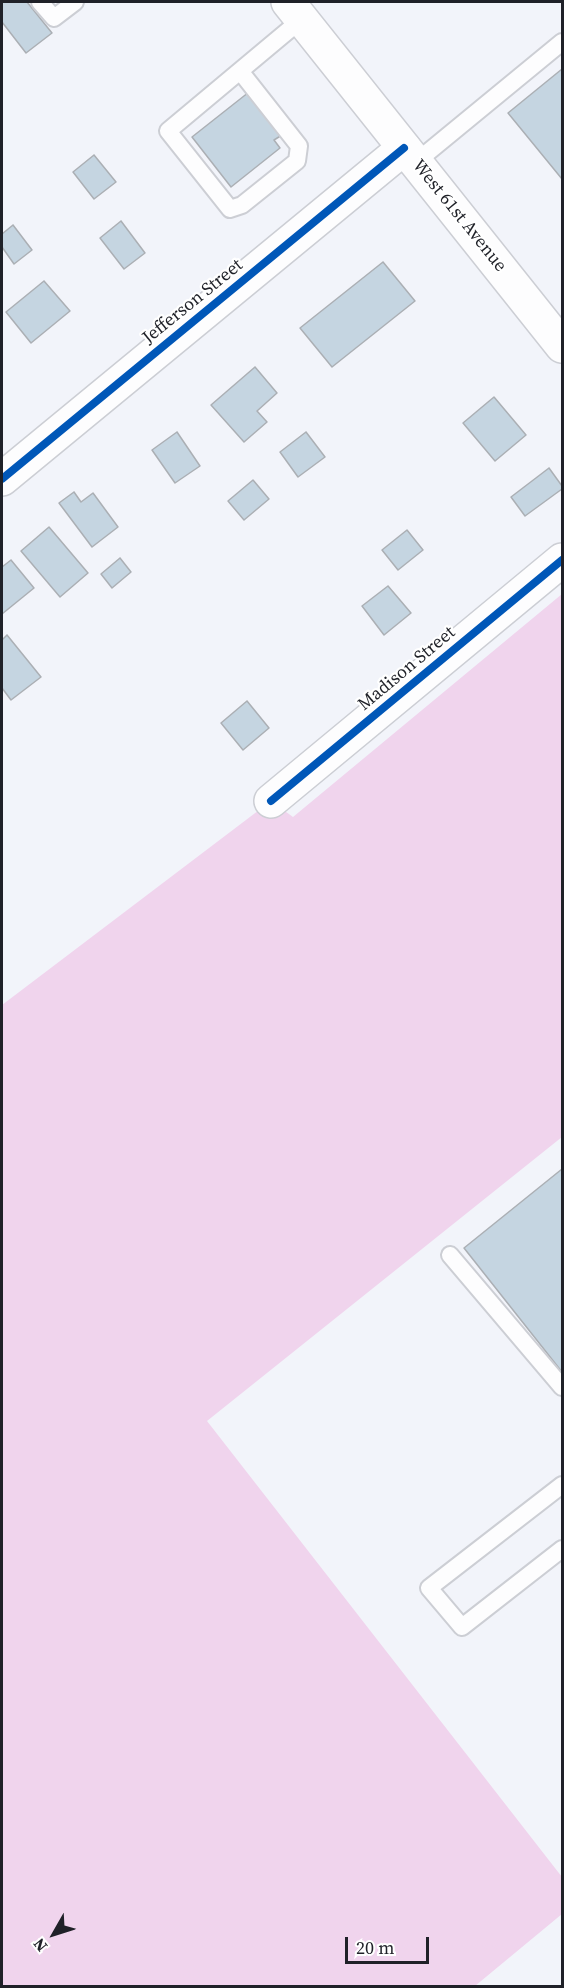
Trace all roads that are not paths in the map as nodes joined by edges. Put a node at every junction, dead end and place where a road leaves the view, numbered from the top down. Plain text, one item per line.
1 (40, 2) edge
2 (75, 2) edge
3 (295, 10) edge
4 (562, 42) edge
5 (240, 71) junction
6 (410, 155) junction
7 (562, 346) edge
8 (2, 479) edge
9 (562, 560) edge
10 (271, 801) dead end
11 (450, 1255) dead end
12 (562, 1387) edge
13 (562, 1485) edge
14 (562, 1550) edge

1 - 2 lane
3 - 5 lane
3 - 6 street, West 61st Avenue
4 - 6 lane
5 - 5 lane
6 - 7 street, West 61st Avenue
6 - 8 street, Jefferson Street
9 - 10 street, Madison Street
11 - 12 lane
13 - 14 lane

